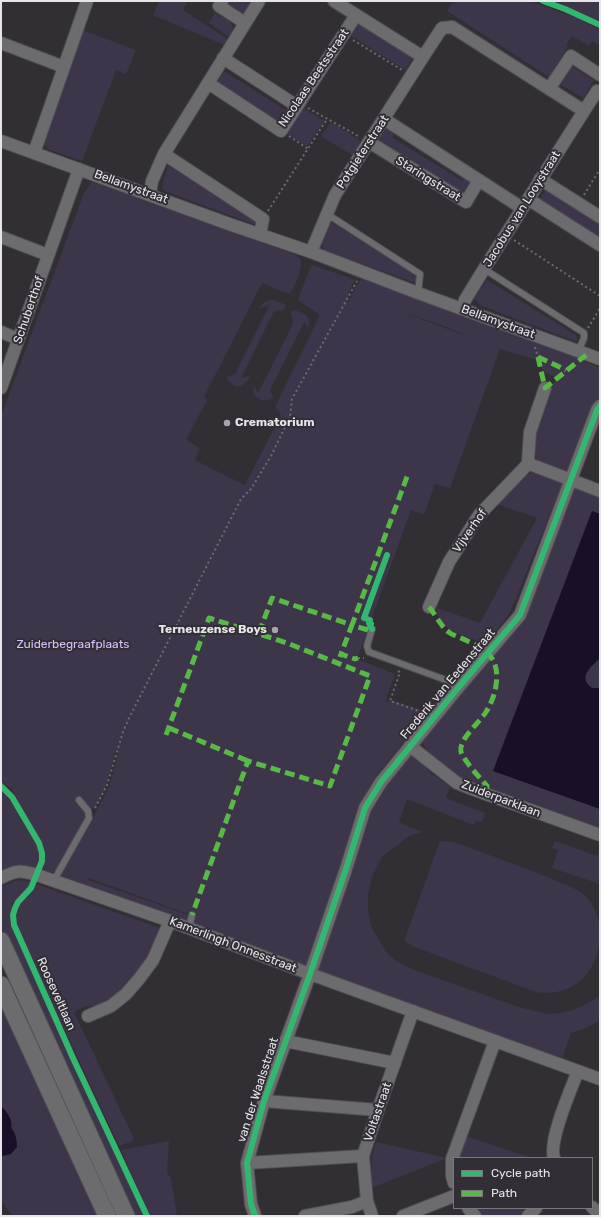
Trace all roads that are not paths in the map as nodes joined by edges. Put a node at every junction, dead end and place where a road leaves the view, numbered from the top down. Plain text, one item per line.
1 (87, 1) edge
2 (222, 1) edge
3 (259, 1) edge
4 (334, 1) edge
5 (356, 15) junction
6 (245, 23) junction
7 (1, 43) edge
8 (423, 57) junction
9 (223, 58) junction
10 (64, 67) junction
11 (600, 75) edge
12 (208, 83) junction
13 (549, 89) junction
14 (600, 92) edge
15 (298, 104) junction
16 (584, 112) junction
17 (384, 119) junction
18 (1, 141) edge
19 (369, 142) junction
20 (34, 152) junction
21 (164, 154) junction
22 (79, 169) junction
23 (540, 179) junction
24 (479, 180) junction
25 (150, 194) junction
26 (525, 204) junction
27 (327, 214) junction
28 (600, 218) edge
29 (260, 234) junction
30 (1, 237) edge
31 (600, 245) edge
32 (311, 252) junction
33 (48, 255) junction
34 (484, 269) junction
35 (418, 293) junction
36 (462, 309) junction
37 (1, 332) edge
38 (18, 339) junction
39 (578, 352) junction
40 (600, 359) edge
41 (1, 388) edge
42 (545, 388) dead end
43 (600, 406) edge
44 (529, 464) junction
45 (571, 481) junction
46 (600, 491) edge
47 (429, 607) dead end
48 (371, 630) dead end
49 (457, 689) junction
50 (410, 746) junction
51 (79, 800) dead end
52 (600, 835) edge
53 (1, 878) edge
54 (54, 881) junction
55 (192, 915) dead end
56 (170, 921) junction
57 (189, 928) junction
58 (1, 941) edge
59 (310, 974) junction
60 (1, 985) edge
61 (413, 1011) junction
62 (88, 1016) dead end
63 (285, 1041) junction
64 (495, 1041) junction
65 (395, 1064) junction
66 (578, 1071) junction
67 (600, 1079) edge
68 (264, 1101) junction
69 (378, 1110) junction
70 (363, 1156) junction
71 (554, 1157) edge
72 (246, 1163) junction
73 (453, 1180) edge
74 (453, 1196) edge
75 (367, 1201) junction
76 (593, 1207) edge
77 (600, 1215) edge
78 (107, 1216) edge
79 (126, 1216) edge
80 (255, 1216) edge
81 (305, 1216) edge
82 (372, 1216) edge
83 (402, 1216) edge

1 - 10 street
2 - 6 street
3 - 6 street
4 - 5 street
5 - 8 street
5 - 15 street, Nicolaas Beetsstraat
6 - 9 street
7 - 10 street
8 - 13 street, Potgieterstraat
8 - 17 street, Potgieterstraat
9 - 12 street
9 - 15 street
10 - 20 street
11 - 13 street
12 - 15 street, Nicolaas Beetsstraat
12 - 21 street
13 - 16 street
14 - 16 street, Jacobus van Looystraat
16 - 23 street, Jacobus van Looystraat
17 - 19 street, Potgieterstraat
17 - 24 street
18 - 20 street, Bellamystraat
19 - 24 street, Staringstraat
19 - 27 street, Potgieterstraat
20 - 22 street, Bellamystraat
21 - 25 street
21 - 29 street
22 - 25 street, Bellamystraat
22 - 33 street, Schuberthof
23 - 26 street, Jacobus van Looystraat
23 - 28 street
24 - 26 street
25 - 29 street, Bellamystraat
26 - 31 street
26 - 34 street, Jacobus van Looystraat
27 - 32 street, Potgieterstraat
27 - 35 lane
29 - 32 street, Bellamystraat
30 - 33 street
32 - 35 street, Bellamystraat
33 - 38 street, Schuberthof
34 - 36 street, Jacobus van Looystraat
34 - 39 lane
35 - 36 street, Bellamystraat
36 - 39 street, Bellamystraat
37 - 38 street
38 - 41 street, Schuberthof
39 - 40 street, Bellamystraat
42 - 44 street
43 - 45 street, Frederik van Eedenstraat
44 - 45 street
44 - 47 street, Vijverhof
45 - 46 street
45 - 49 street, Frederik van Eedenstraat
48 - 49 lane
49 - 50 street, Frederik van Eedenstraat
50 - 52 street, Zuiderparklaan
50 - 59 street, Frederik van Eedenstraat
51 - 54 lane
53 - 54 street, Kamerlingh Onnesstraat
54 - 56 street, Kamerlingh Onnesstraat
55 - 57 lane
56 - 57 street, Kamerlingh Onnesstraat
56 - 62 street
57 - 59 street, Kamerlingh Onnesstraat
58 - 79 main road
59 - 61 street, Kamerlingh Onnesstraat
59 - 63 street, van der Waalsstraat
60 - 78 main road
61 - 64 street, Kamerlingh Onnesstraat
61 - 65 street, Voltastraat
63 - 65 street, van der Waalsstraat
63 - 68 street, van der Waalsstraat
64 - 66 street, Kamerlingh Onnesstraat
64 - 73 street
65 - 69 street, Voltastraat
66 - 67 street, Kamerlingh Onnesstraat
66 - 71 street
68 - 69 street, van der Waalsstraat
68 - 72 street, van der Waalsstraat
69 - 70 street, Voltastraat
70 - 72 street
70 - 75 street, Voltastraat
72 - 80 street, van der Waalsstraat
74 - 83 street
75 - 81 street
75 - 82 street, Voltastraat
76 - 77 street

